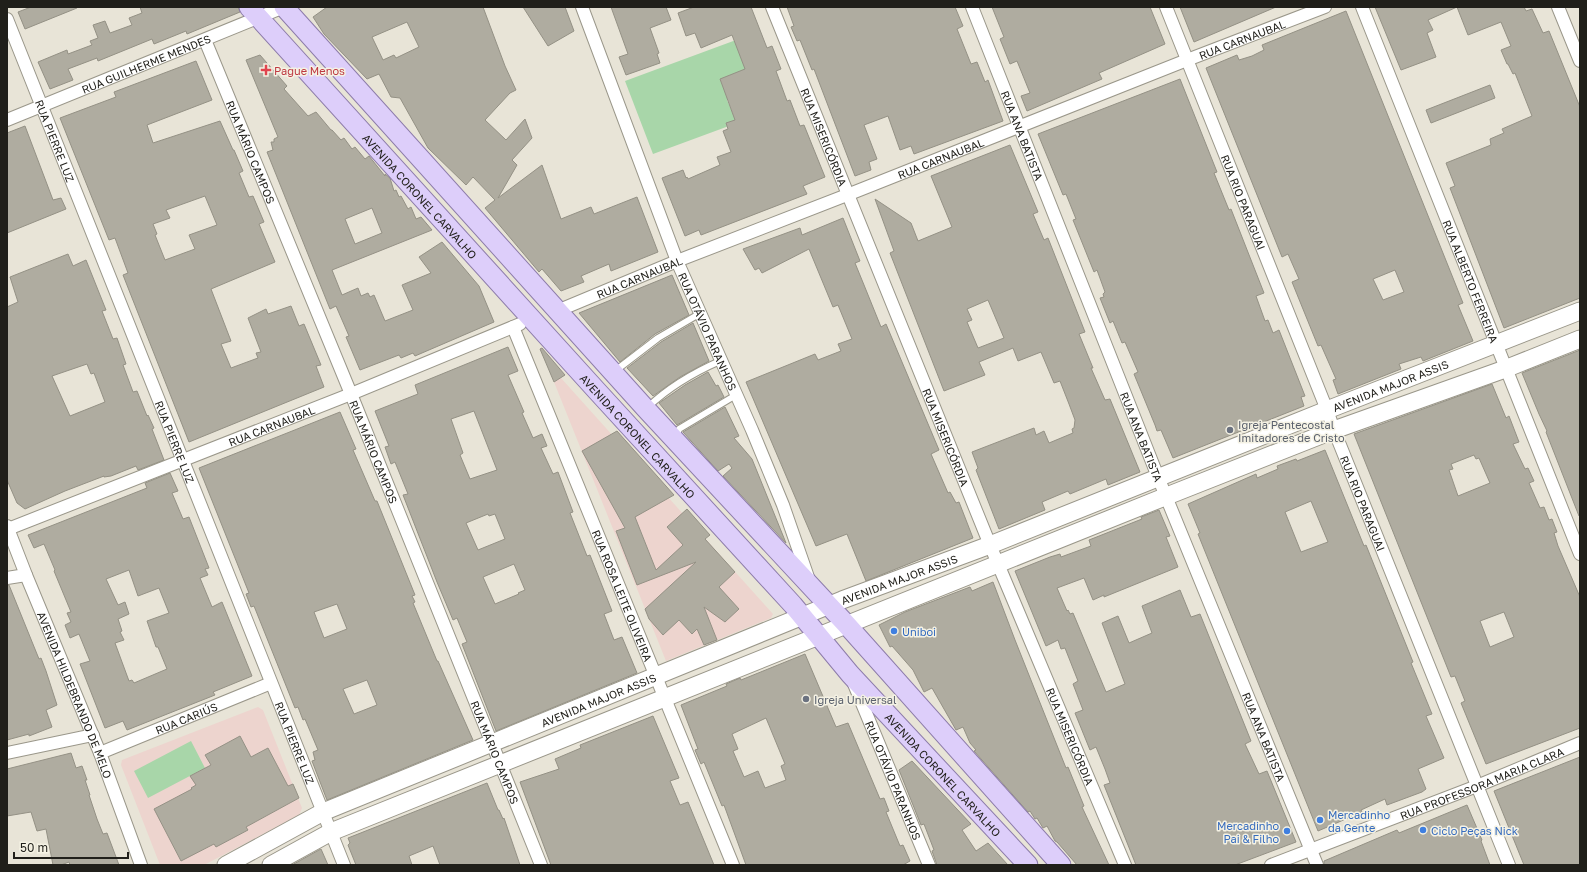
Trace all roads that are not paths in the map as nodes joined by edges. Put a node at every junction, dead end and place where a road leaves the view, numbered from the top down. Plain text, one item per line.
1 (284, 7) edge
2 (582, 7) edge
3 (772, 7) edge
4 (972, 7) edge
5 (1166, 7) edge
6 (1325, 7) edge
7 (1362, 7) edge
8 (1558, 7) edge
9 (254, 12) edge
10 (7, 19) edge
11 (205, 40) junction
12 (1187, 60) junction
13 (1580, 61) edge
14 (42, 106) junction
15 (7, 120) edge
16 (1019, 127) junction
17 (847, 195) junction
18 (677, 261) junction
19 (557, 311) junction
20 (1580, 311) edge
21 (699, 314) junction
22 (533, 319) junction
23 (513, 327) junction
24 (1580, 339) edge
25 (1495, 344) junction
26 (720, 361) junction
27 (1505, 369) junction
28 (613, 373) junction
29 (351, 394) junction
30 (736, 396) junction
31 (646, 409) junction
32 (1327, 410) junction
33 (1334, 430) junction
34 (675, 440) junction
35 (183, 461) junction
36 (1158, 477) junction
37 (1167, 496) junction
38 (8, 527) edge
39 (990, 545) junction
40 (1580, 554) edge
41 (998, 563) junction
42 (26, 575) junction
43 (7, 578) edge
44 (812, 588) junction
45 (829, 606) junction
46 (803, 617) junction
47 (846, 624) junction
48 (818, 636) junction
49 (850, 674) junction
50 (656, 677) junction
51 (271, 683) junction
52 (664, 698) junction
53 (93, 735) junction
54 (492, 743) junction
55 (1580, 743) edge
56 (100, 753) junction
57 (7, 754) edge
58 (500, 764) junction
59 (1477, 786) junction
60 (323, 812) junction
61 (330, 832) junction
62 (1311, 849) junction
63 (141, 865) edge
64 (226, 865) edge
65 (271, 865) edge
66 (344, 865) edge
67 (541, 865) edge
68 (733, 865) edge
69 (929, 865) edge
70 (1028, 865) edge
71 (1061, 865) edge
72 (1125, 865) edge
73 (1271, 865) edge
74 (1317, 865) edge
75 (1509, 865) edge

1 - 9 street, RUA GUILHERME MENDES
1 - 19 main road, AVENIDA CORONEL CARVALHO
2 - 18 street, RUA OTÁVIO PARANHOS
3 - 17 street, RUA MISERICÓRDIA
4 - 16 street, RUA ANA BATISTA
5 - 12 street, RUA RIO PARAGUAI
6 - 12 street, RUA CARNAUBAL
7 - 25 street, RUA ALBERTO FERREIRA
8 - 13 street
9 - 11 street, RUA GUILHERME MENDES
9 - 22 main road, AVENIDA CORONEL CARVALHO
10 - 14 street, RUA PIERRE LUZ
11 - 14 street, RUA GUILHERME MENDES
11 - 29 street, RUA MÁRIO CAMPOS
12 - 16 street, RUA CARNAUBAL
12 - 32 street, RUA RIO PARAGUAI
14 - 15 street, RUA GUILHERME MENDES
14 - 35 street, RUA PIERRE LUZ
16 - 17 street, RUA CARNAUBAL
16 - 36 street, RUA ANA BATISTA
17 - 18 street, RUA CARNAUBAL
17 - 39 street, RUA MISERICÓRDIA
18 - 19 street, RUA CARNAUBAL
18 - 21 street, RUA OTÁVIO PARANHOS
19 - 28 main road, AVENIDA CORONEL CARVALHO
20 - 25 street, AVENIDA MAJOR ASSIS
21 - 26 street, RUA OTÁVIO PARANHOS
21 - 28 lane
22 - 23 street, RUA CARNAUBAL
22 - 46 main road, AVENIDA CORONEL CARVALHO
23 - 29 street, RUA CARNAUBAL
23 - 50 street, RUA ROSA LEITE OLIVEIRA
24 - 27 street, AVENIDA MAJOR ASSIS
25 - 27 street, RUA ALBERTO FERREIRA
25 - 32 street, AVENIDA MAJOR ASSIS
26 - 30 street, RUA OTÁVIO PARANHOS
26 - 31 lane
27 - 33 street, AVENIDA MAJOR ASSIS
27 - 40 street, RUA ALBERTO FERREIRA
28 - 31 main road, AVENIDA CORONEL CARVALHO
29 - 35 street, RUA CARNAUBAL
29 - 54 street, RUA MÁRIO CAMPOS
30 - 34 lane
30 - 44 street, RUA OTÁVIO PARANHOS
31 - 34 main road, AVENIDA CORONEL CARVALHO
32 - 33 street, RUA RIO PARAGUAI
32 - 36 street, AVENIDA MAJOR ASSIS
33 - 37 street, AVENIDA MAJOR ASSIS
33 - 59 street, RUA RIO PARAGUAI
34 - 44 main road, AVENIDA CORONEL CARVALHO
35 - 38 street, RUA CARNAUBAL
35 - 51 street, RUA PIERRE LUZ
36 - 37 street, RUA ANA BATISTA
36 - 39 street, AVENIDA MAJOR ASSIS
37 - 41 street, AVENIDA MAJOR ASSIS
37 - 62 street, RUA ANA BATISTA
38 - 42 street, AVENIDA HILDEBRANDO DE MELO
39 - 41 street, RUA MISERICÓRDIA
39 - 45 street, AVENIDA MAJOR ASSIS
41 - 47 street, AVENIDA MAJOR ASSIS
41 - 72 street, RUA MISERICÓRDIA
42 - 43 street
42 - 53 street, AVENIDA HILDEBRANDO DE MELO
44 - 45 main road, AVENIDA CORONEL CARVALHO
45 - 46 street, AVENIDA MAJOR ASSIS
45 - 47 main road, AVENIDA CORONEL CARVALHO
46 - 48 main road, AVENIDA CORONEL CARVALHO
46 - 50 street, AVENIDA MAJOR ASSIS
47 - 48 street, AVENIDA MAJOR ASSIS
47 - 71 main road, AVENIDA CORONEL CARVALHO
48 - 49 main road, AVENIDA CORONEL CARVALHO
48 - 52 street, AVENIDA MAJOR ASSIS
49 - 69 street, RUA OTÁVIO PARANHOS
49 - 70 main road, AVENIDA CORONEL CARVALHO
50 - 52 street, RUA ROSA LEITE OLIVEIRA
50 - 54 street, AVENIDA MAJOR ASSIS
51 - 56 street, RUA CARIÚS
51 - 60 street, RUA PIERRE LUZ
52 - 58 street, AVENIDA MAJOR ASSIS
52 - 68 street, RUA ROSA LEITE OLIVEIRA
53 - 56 street, AVENIDA HILDEBRANDO DE MELO
53 - 57 street
54 - 58 street, RUA MÁRIO CAMPOS
54 - 60 street, AVENIDA MAJOR ASSIS
55 - 59 street, RUA PROFESSORA MARIA CLARA
56 - 63 street, AVENIDA HILDEBRANDO DE MELO
58 - 61 street, AVENIDA MAJOR ASSIS
58 - 67 street, RUA MÁRIO CAMPOS
59 - 62 street, RUA PROFESSORA MARIA CLARA
59 - 75 street, RUA RIO PARAGUAI
60 - 61 street, RUA PIERRE LUZ
60 - 64 street, AVENIDA MAJOR ASSIS
61 - 65 street, AVENIDA MAJOR ASSIS
61 - 66 street, RUA PIERRE LUZ
62 - 73 street, RUA PROFESSORA MARIA CLARA
62 - 74 street, RUA ANA BATISTA

